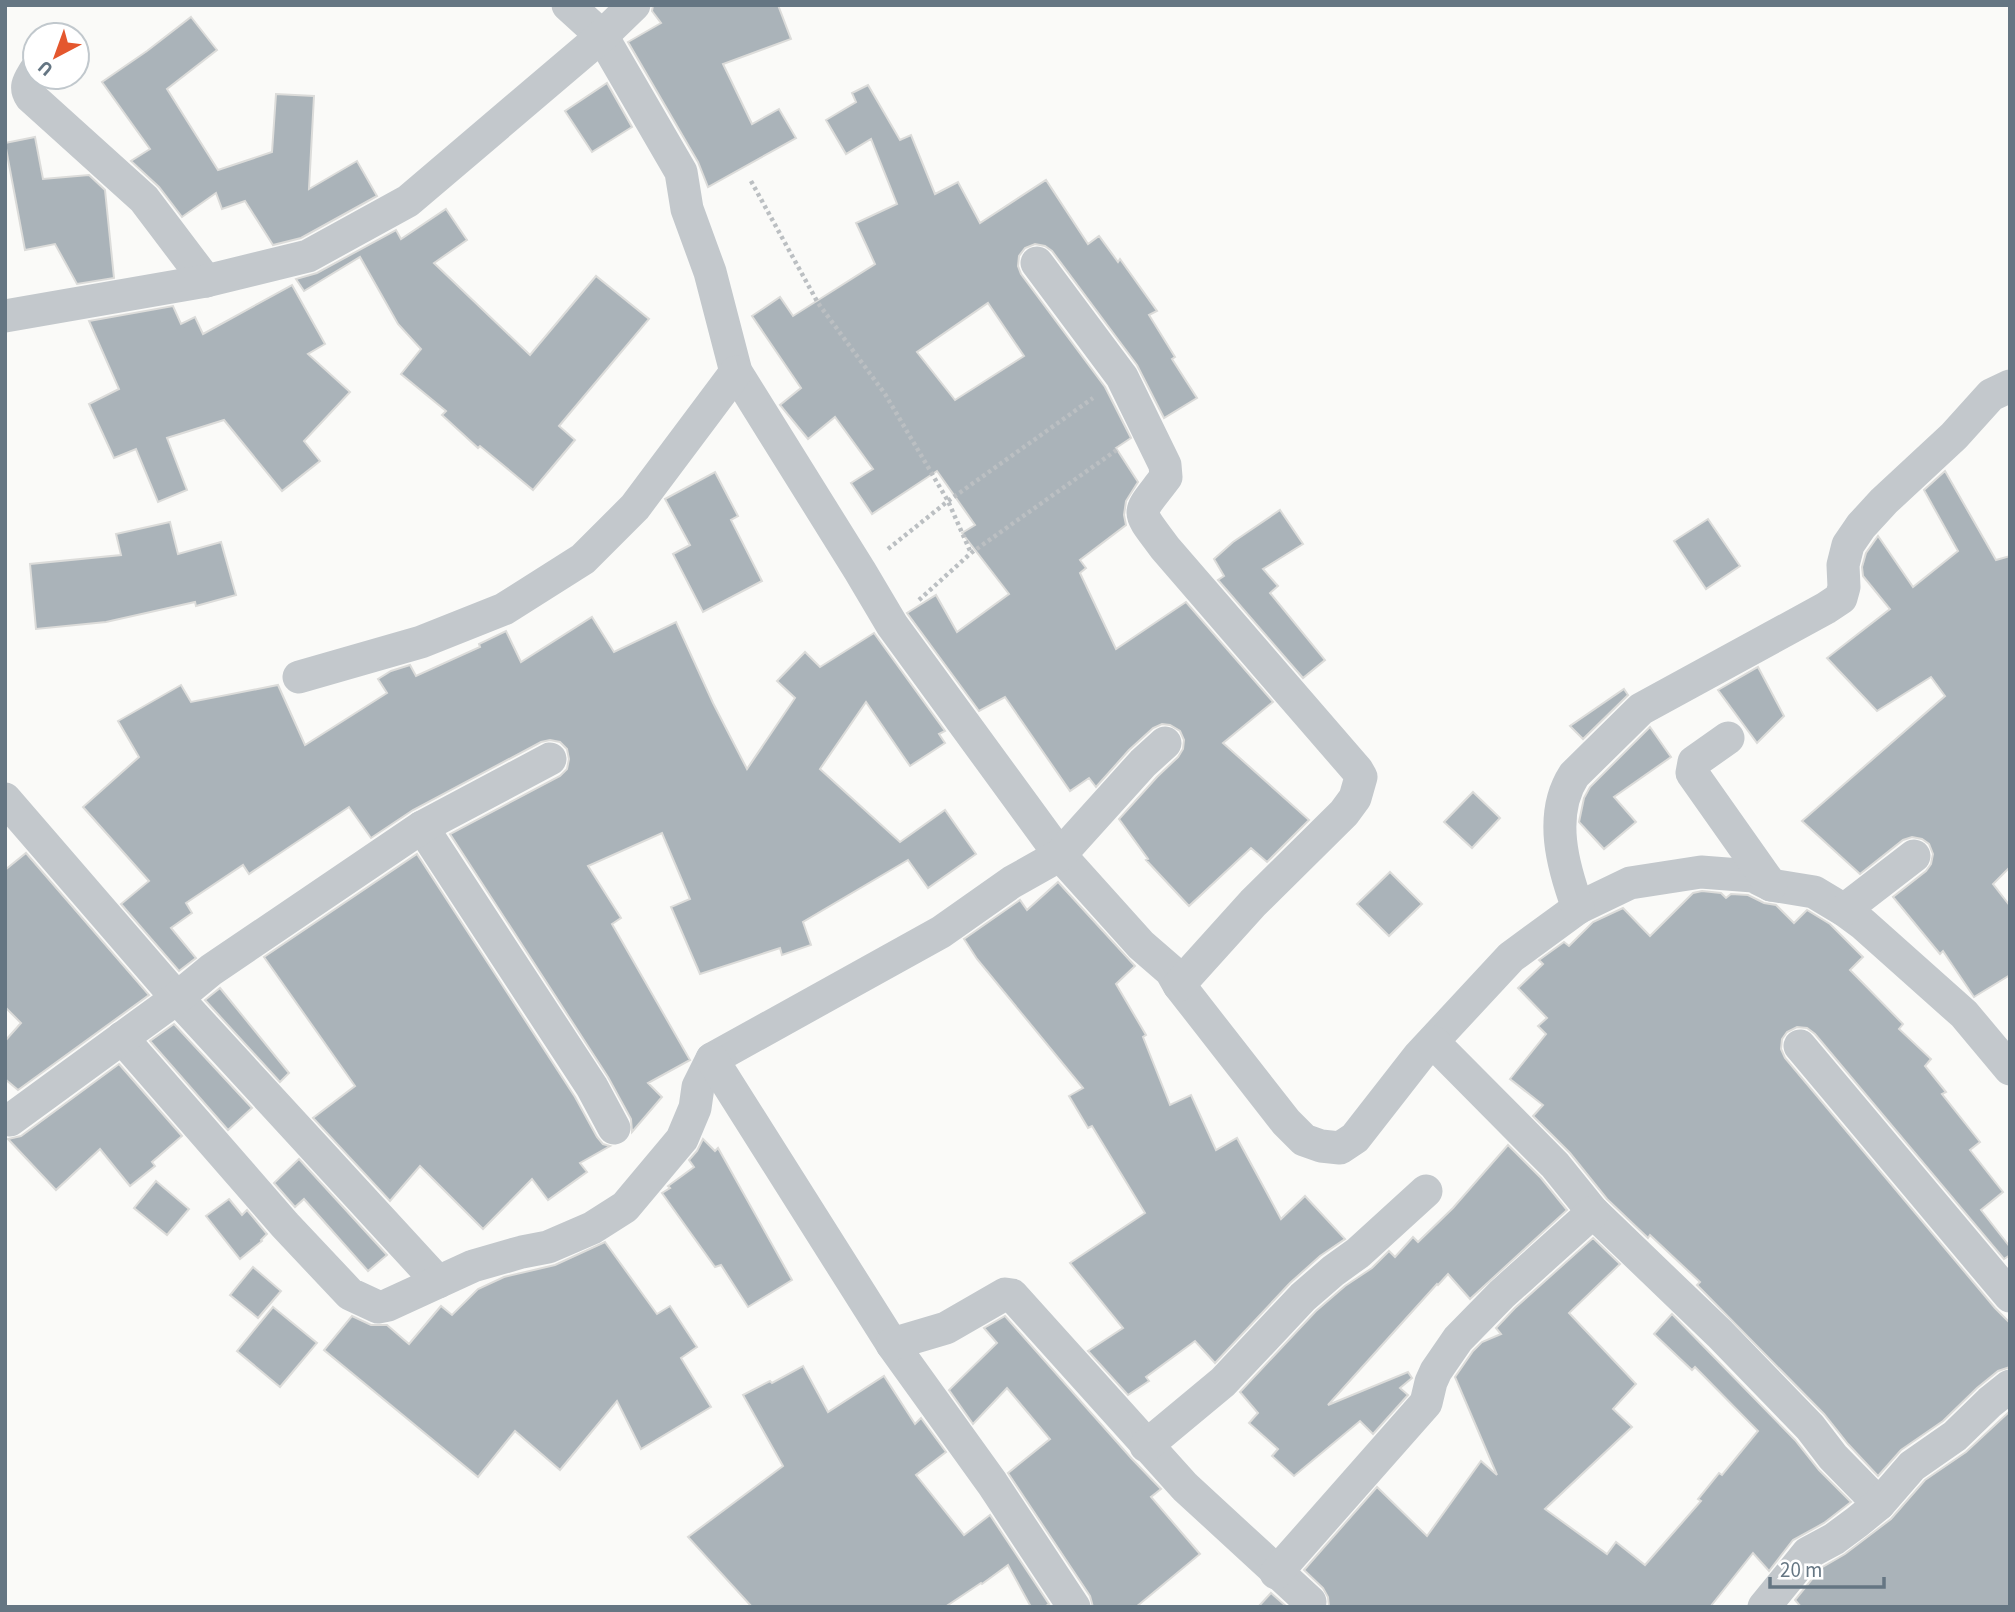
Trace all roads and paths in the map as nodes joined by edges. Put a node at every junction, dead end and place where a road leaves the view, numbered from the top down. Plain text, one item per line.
1 (568, 5) edge
2 (634, 5) edge
3 (602, 36) junction
4 (28, 91) edge
5 (751, 181) dead end
6 (1037, 263) dead end
7 (206, 281) junction
8 (5, 316) edge
9 (736, 372) junction
10 (1122, 377) junction
11 (2010, 386) edge
12 (1147, 429) junction
13 (948, 501) junction
14 (971, 553) junction
15 (860, 571) junction
16 (892, 625) junction
17 (299, 677) dead end
18 (1728, 738) dead end
19 (1165, 743) dead end
20 (550, 759) dead end
21 (5, 799) edge
22 (422, 827) junction
23 (1060, 855) junction
24 (1914, 856) dead end
25 (1771, 885) junction
26 (1578, 908) junction
27 (1844, 910) junction
28 (1179, 985) junction
29 (177, 998) junction
30 (122, 1038) junction
31 (1433, 1041) junction
32 (1800, 1046) dead end
33 (712, 1059) junction
34 (2010, 1069) edge
35 (10, 1120) dead end
36 (614, 1128) dead end
37 (1426, 1191) dead end
38 (1593, 1212) junction
39 (438, 1282) junction
40 (2010, 1296) edge
41 (892, 1344) junction
42 (2010, 1386) edge
43 (1146, 1446) junction
44 (1879, 1504) junction
45 (1276, 1573) junction
46 (1310, 1602) dead end
47 (1074, 1607) edge
48 (1764, 1607) edge

1 - 3 street
2 - 3 street
3 - 7 street
3 - 9 street
4 - 7 street
5 - 13 path
6 - 10 street
7 - 8 street
9 - 15 street
9 - 17 street
10 - 12 street
10 - 13 path
11 - 26 street
12 - 14 path
12 - 28 street
13 - 14 path
13 - 15 path
14 - 16 path
15 - 16 street
16 - 23 street
18 - 25 street
19 - 23 street
20 - 22 street
21 - 29 street
22 - 29 street
22 - 36 street
23 - 28 street
23 - 33 street
24 - 27 street
25 - 26 street
25 - 27 street
26 - 31 street
27 - 34 street
28 - 31 street
29 - 30 street
29 - 39 street
30 - 35 street
30 - 39 street
31 - 38 street
32 - 40 street
33 - 39 street
33 - 41 street
37 - 43 street
38 - 44 street
38 - 45 street
41 - 43 street
41 - 47 street
42 - 44 street
43 - 45 street
44 - 48 street
45 - 46 street

